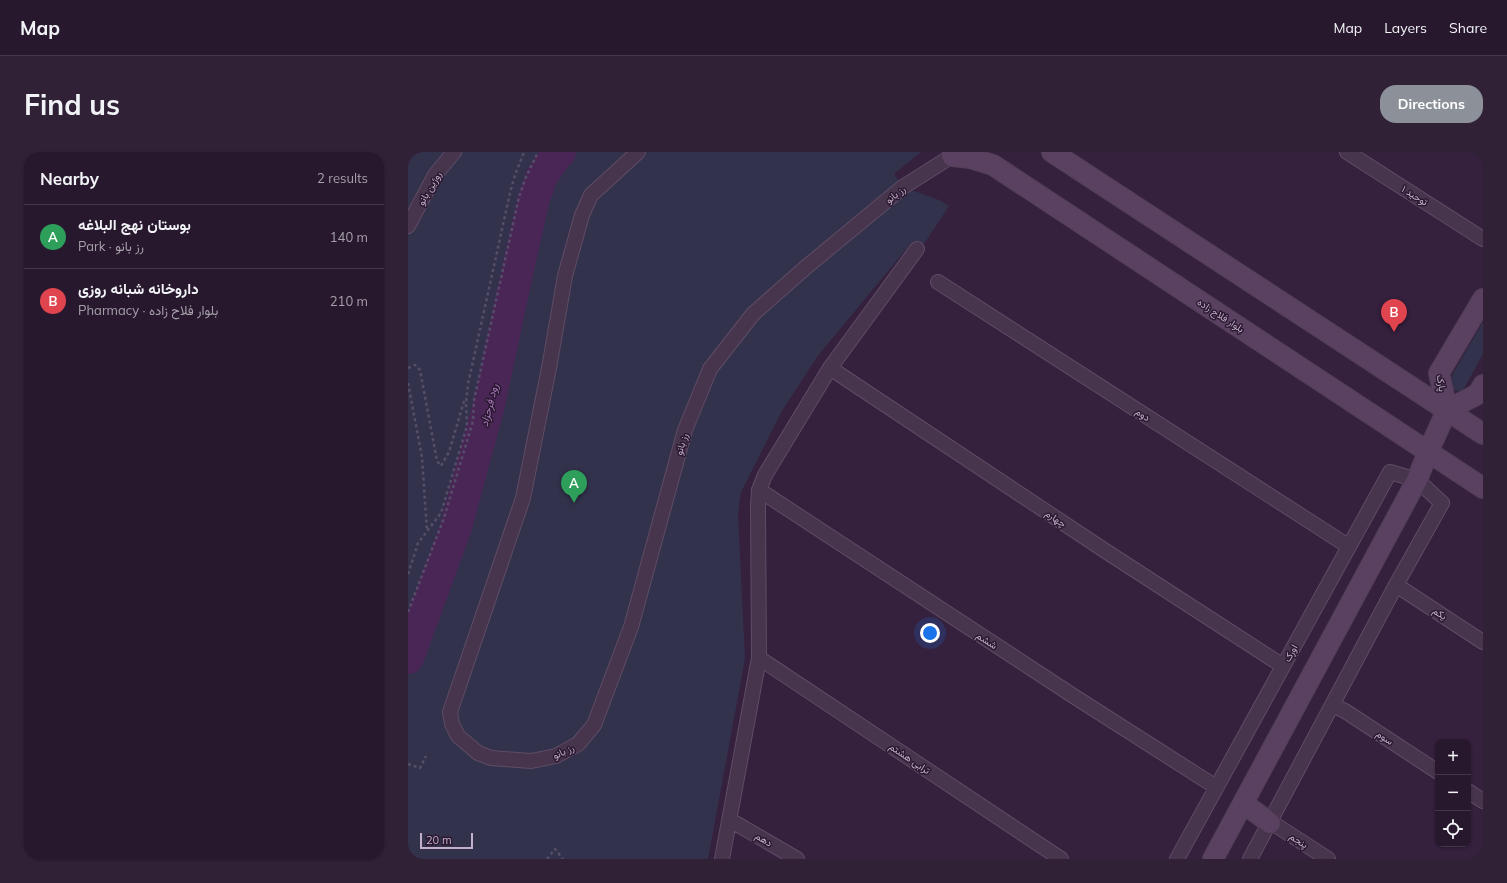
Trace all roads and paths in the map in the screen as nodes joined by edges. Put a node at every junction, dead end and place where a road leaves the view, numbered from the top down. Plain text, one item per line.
1 (454, 152) edge
2 (524, 152) edge
3 (538, 152) edge
4 (638, 152) edge
5 (1052, 152) edge
6 (1347, 152) edge
7 (954, 154) edge
8 (408, 226) edge
9 (1483, 239) edge
10 (917, 249) dead end
11 (938, 282) dead end
12 (1483, 299) edge
13 (408, 368) edge
14 (830, 368) junction
15 (408, 383) edge
16 (1483, 385) edge
17 (468, 389) junction
18 (1447, 410) junction
19 (1483, 434) edge
20 (1428, 452) junction
21 (1417, 480) junction
22 (1483, 488) edge
23 (760, 490) junction
24 (427, 531) junction
25 (1348, 546) junction
26 (408, 574) edge
27 (1396, 585) junction
28 (408, 612) edge
29 (1483, 642) edge
30 (759, 658) junction
31 (1283, 666) junction
32 (1332, 705) junction
33 (426, 756) dead end
34 (408, 764) edge
35 (1435, 770) edge
36 (1216, 787) junction
37 (1471, 793) edge
38 (1483, 801) edge
39 (1243, 803) junction
40 (730, 820) junction
41 (1270, 823) junction
42 (547, 859) edge
43 (563, 859) edge
44 (722, 859) edge
45 (797, 859) edge
46 (1061, 859) edge
47 (1177, 859) edge
48 (1213, 859) edge
49 (1250, 859) edge
50 (1328, 859) edge

1 - 8 street, روژین بانو
2 - 17 path
3 - 28 path
4 - 7 street, رز بانو
5 - 18 main road
6 - 9 street, توحید ۱
7 - 20 main road, بلوار فلاح زاده
10 - 14 street
11 - 25 street, دوم
12 - 18 main road, پارک
13 - 17 path
14 - 23 street
14 - 31 street, چهارم
15 - 24 path
16 - 18 main road
17 - 24 path
18 - 19 main road
18 - 20 main road
20 - 21 main road
20 - 22 main road, بلوار فلاح زاده
21 - 25 street, اورک
21 - 27 street, اورک
21 - 39 main road
23 - 30 street
23 - 36 street, ششم
24 - 26 path
25 - 31 street, اورک
27 - 29 street, یکم
27 - 32 street, اورک
30 - 40 street
30 - 46 street, ترابی هشتم
31 - 36 street, اورک
32 - 35 street, سوم
32 - 41 street, اورک
33 - 34 path
36 - 47 street, اورک
37 - 38 street
39 - 41 main road
39 - 48 main road
40 - 44 street
40 - 45 street, دهم
41 - 49 street, اورک
41 - 50 street, پنجم
42 - 43 path

